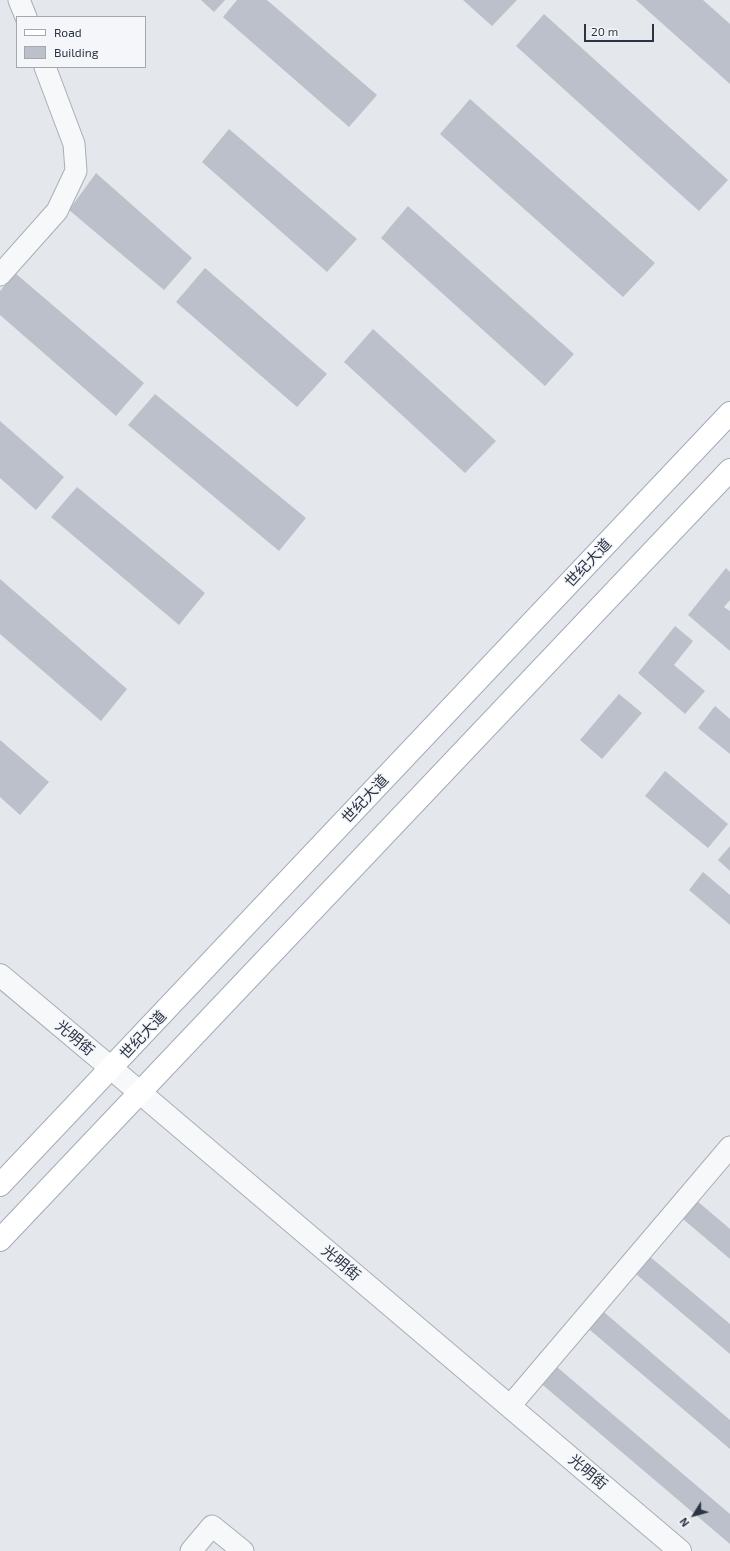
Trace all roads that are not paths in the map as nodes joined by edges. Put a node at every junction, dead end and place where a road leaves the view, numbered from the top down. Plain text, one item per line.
1 (19, 0) edge
2 (26, 16) edge
3 (45, 68) edge
4 (0, 275) edge
5 (730, 413) edge
6 (730, 470) edge
7 (0, 975) edge
8 (111, 1068) junction
9 (140, 1093) junction
10 (730, 1147) edge
11 (0, 1185) edge
12 (0, 1240) edge
13 (510, 1406) junction
14 (191, 1551) edge
15 (243, 1551) edge
16 (680, 1551) edge

1 - 2 street
3 - 4 street
5 - 8 main road, 世纪大道
6 - 9 main road
7 - 8 street, 光明街
8 - 9 street, 光明街
8 - 11 main road, 世纪大道
9 - 12 main road
9 - 13 street, 光明街
10 - 13 street
13 - 16 street, 光明街
14 - 15 street

